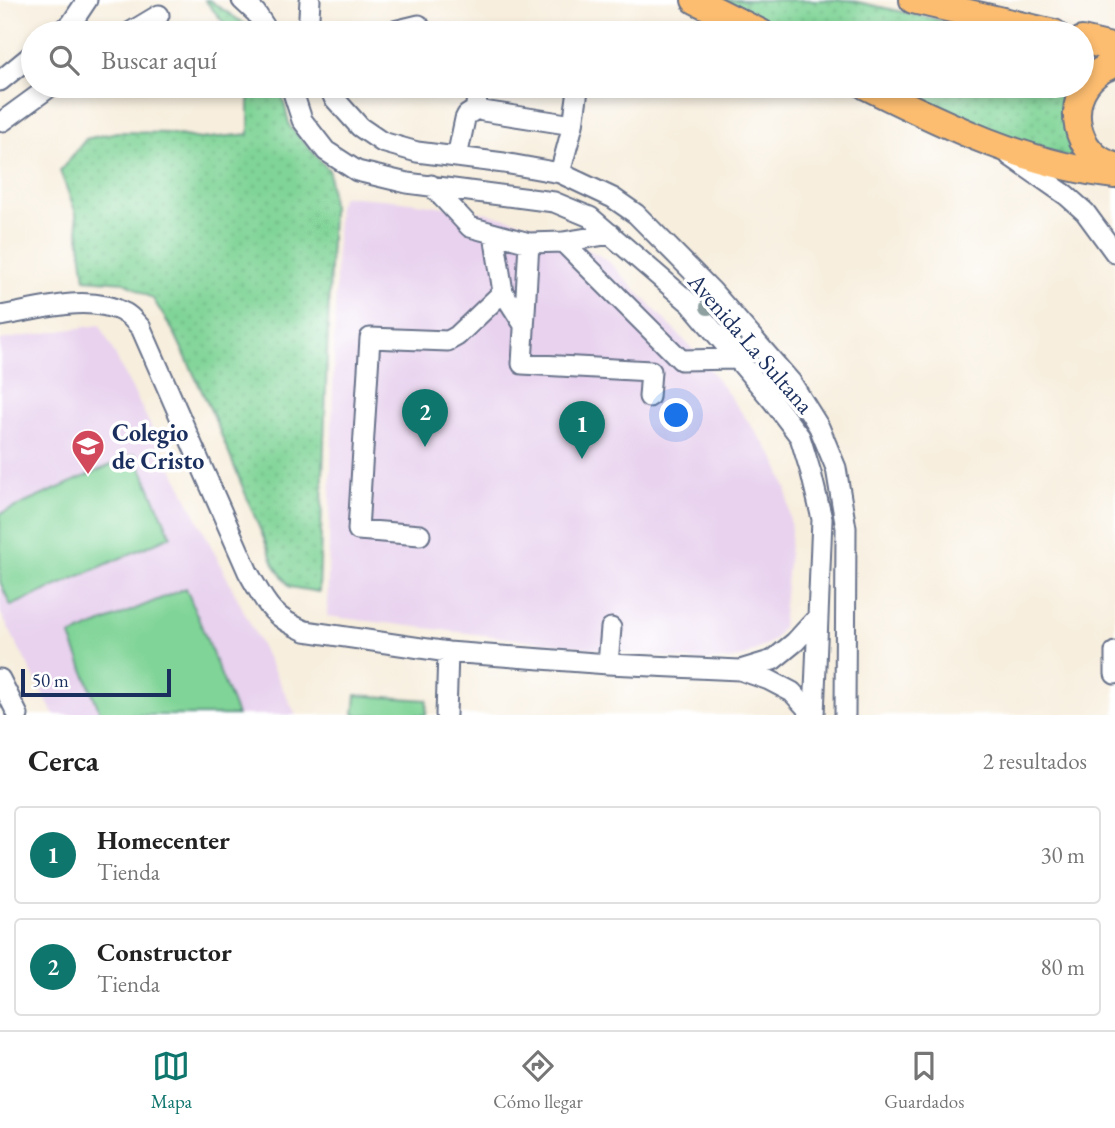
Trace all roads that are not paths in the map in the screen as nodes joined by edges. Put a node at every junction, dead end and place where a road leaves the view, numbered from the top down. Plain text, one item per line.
1 (87, 0) edge
2 (242, 0) edge
3 (310, 0) edge
4 (695, 0) edge
5 (913, 0) edge
6 (954, 4) edge
7 (159, 15) dead end
8 (75, 21) edge
9 (149, 21) edge
10 (261, 21) edge
11 (309, 21) edge
12 (737, 21) edge
13 (1013, 21) edge
14 (1094, 43) edge
15 (1115, 48) edge
16 (21, 63) edge
17 (1115, 64) edge
18 (1094, 75) edge
19 (0, 80) edge
20 (35, 98) edge
21 (295, 98) edge
22 (334, 98) edge
23 (477, 98) edge
24 (577, 98) edge
25 (892, 98) edge
26 (1081, 98) edge
27 (478, 108) junction
28 (3, 121) dead end
29 (573, 125) junction
30 (994, 146) junction
31 (457, 157) junction
32 (1115, 166) edge
33 (560, 173) junction
34 (1115, 175) edge
35 (431, 185) junction
36 (494, 233) junction
37 (611, 234) junction
38 (564, 242) junction
39 (529, 243) junction
40 (1115, 253) edge
41 (503, 292) junction
42 (0, 316) edge
43 (524, 325) junction
44 (738, 359) junction
45 (649, 397) dead end
46 (420, 535) dead end
47 (817, 618) junction
48 (611, 628) dead end
49 (448, 652) junction
50 (1115, 652) edge
51 (608, 664) junction
52 (740, 670) junction
53 (1115, 674) edge
54 (0, 679) edge
55 (12, 711) edge
56 (446, 715) edge
57 (814, 715) edge
58 (845, 715) edge

1 - 8 street
2 - 10 street
3 - 11 street
4 - 12 main road
5 - 6 main road
6 - 13 main road
7 - 9 street
14 - 15 main road
16 - 19 street
17 - 18 main road
20 - 28 street
21 - 35 street, Avenida La Sultana
22 - 31 street, Avenida La Sultana
23 - 27 street
24 - 29 street
25 - 30 main road
26 - 32 main road
27 - 29 street
27 - 31 street
29 - 33 street
30 - 34 main road
30 - 40 street
31 - 33 street, Avenida La Sultana
33 - 58 street, Avenida La Sultana
35 - 36 street
35 - 37 street, Avenida La Sultana
36 - 39 street
36 - 41 street
37 - 38 street
37 - 44 street, Avenida La Sultana
38 - 39 street
38 - 44 street
39 - 43 street
41 - 43 street
41 - 46 street
42 - 49 street
43 - 45 street
44 - 47 street, Avenida La Sultana
47 - 52 street
47 - 57 street, Avenida La Sultana
48 - 51 street
49 - 51 street
49 - 56 street
50 - 53 street
51 - 52 street
52 - 57 street
54 - 55 street

